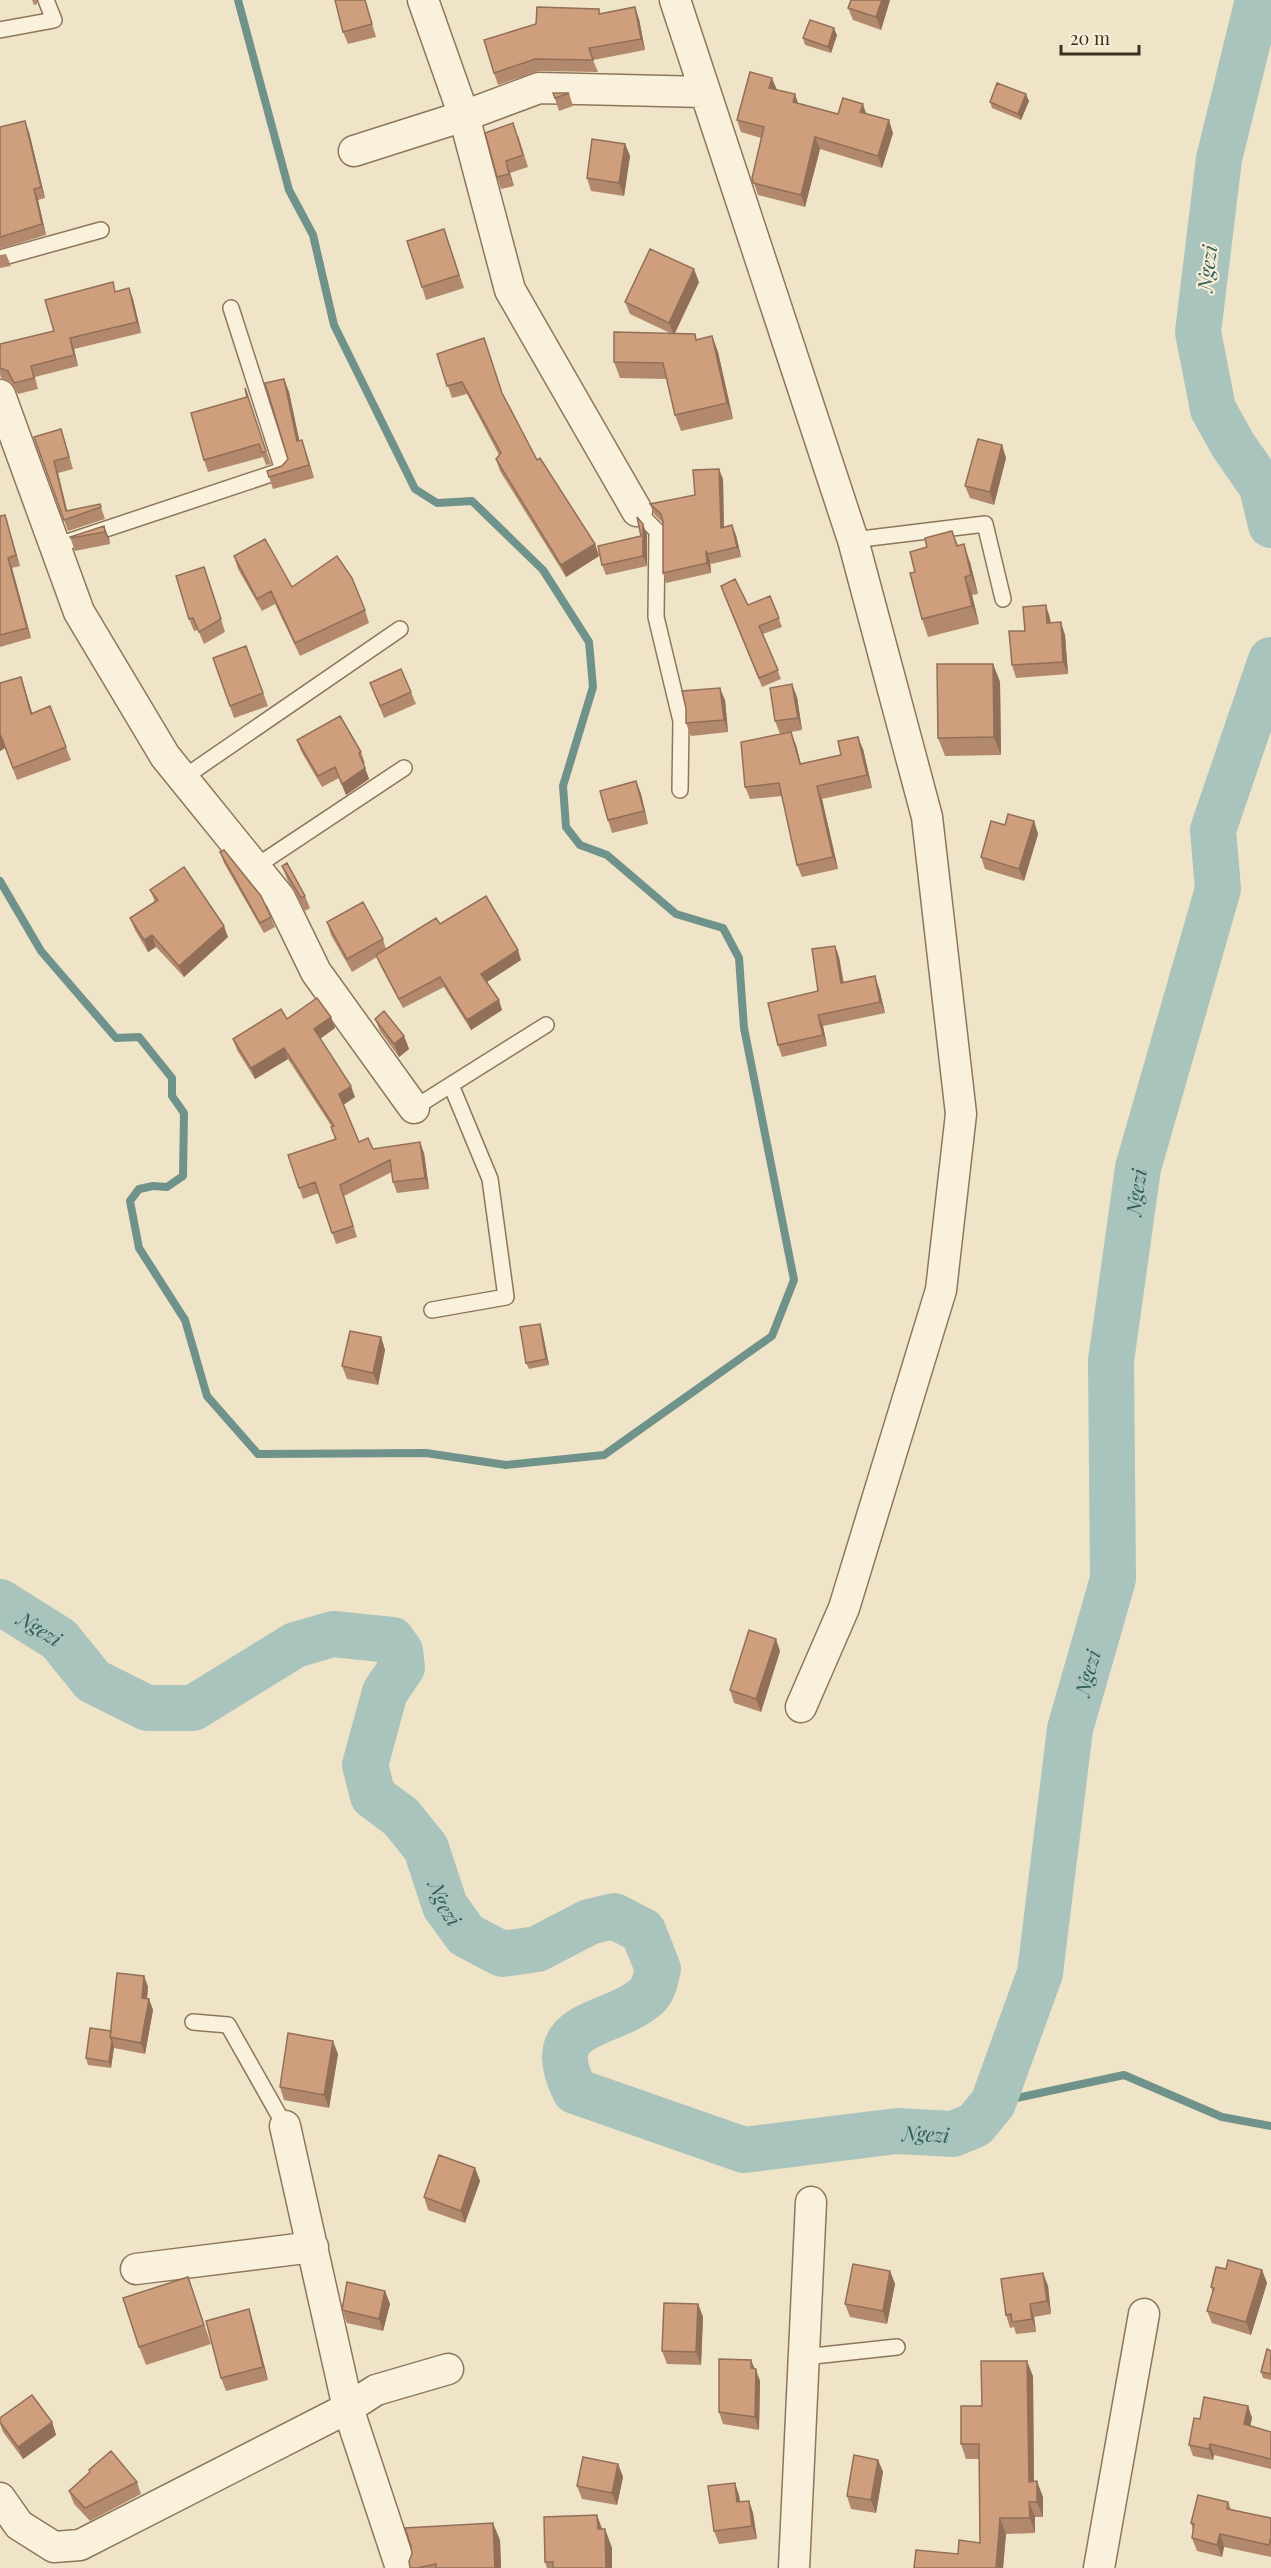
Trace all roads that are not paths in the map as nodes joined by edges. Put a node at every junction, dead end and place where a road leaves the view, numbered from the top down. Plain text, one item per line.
1 (46, 0) edge
2 (423, 0) edge
3 (675, 0) edge
4 (0, 30) edge
5 (704, 92) junction
6 (464, 116) junction
7 (354, 151) dead end
8 (101, 230) dead end
9 (0, 258) edge
10 (231, 308) dead end
11 (0, 395) edge
12 (637, 511) joint
13 (853, 540) junction
14 (55, 546) junction
15 (1003, 598) dead end
16 (400, 629) dead end
17 (404, 768) dead end
18 (183, 778) junction
19 (680, 790) dead end
20 (255, 867) junction
21 (546, 1025) dead end
22 (451, 1085) junction
23 (414, 1108) joint
24 (432, 1310) dead end
25 (801, 1707) dead end
26 (194, 2022) dead end
27 (285, 2126) joint
28 (811, 2202) dead end
29 (313, 2247) junction
30 (136, 2269) dead end
31 (1144, 2314) dead end
32 (897, 2347) dead end
33 (804, 2357) junction
34 (448, 2369) dead end
35 (348, 2408) junction
36 (0, 2498) edge
37 (400, 2568) edge
38 (794, 2568) edge
39 (1099, 2568) edge

1 - 4 lane
2 - 6 street
3 - 5 street
5 - 6 street
5 - 13 street
6 - 7 street
6 - 12 street
8 - 9 lane
10 - 14 lane
11 - 14 street
12 - 19 lane
13 - 15 lane
13 - 25 street
14 - 18 street
16 - 18 lane
17 - 20 lane
18 - 20 street
20 - 23 street
21 - 22 lane
22 - 23 lane
22 - 24 lane
26 - 27 lane
27 - 29 street
28 - 33 street
29 - 30 street
29 - 35 street
31 - 39 street
32 - 33 lane
33 - 38 street
34 - 35 street
35 - 36 street
35 - 37 street

